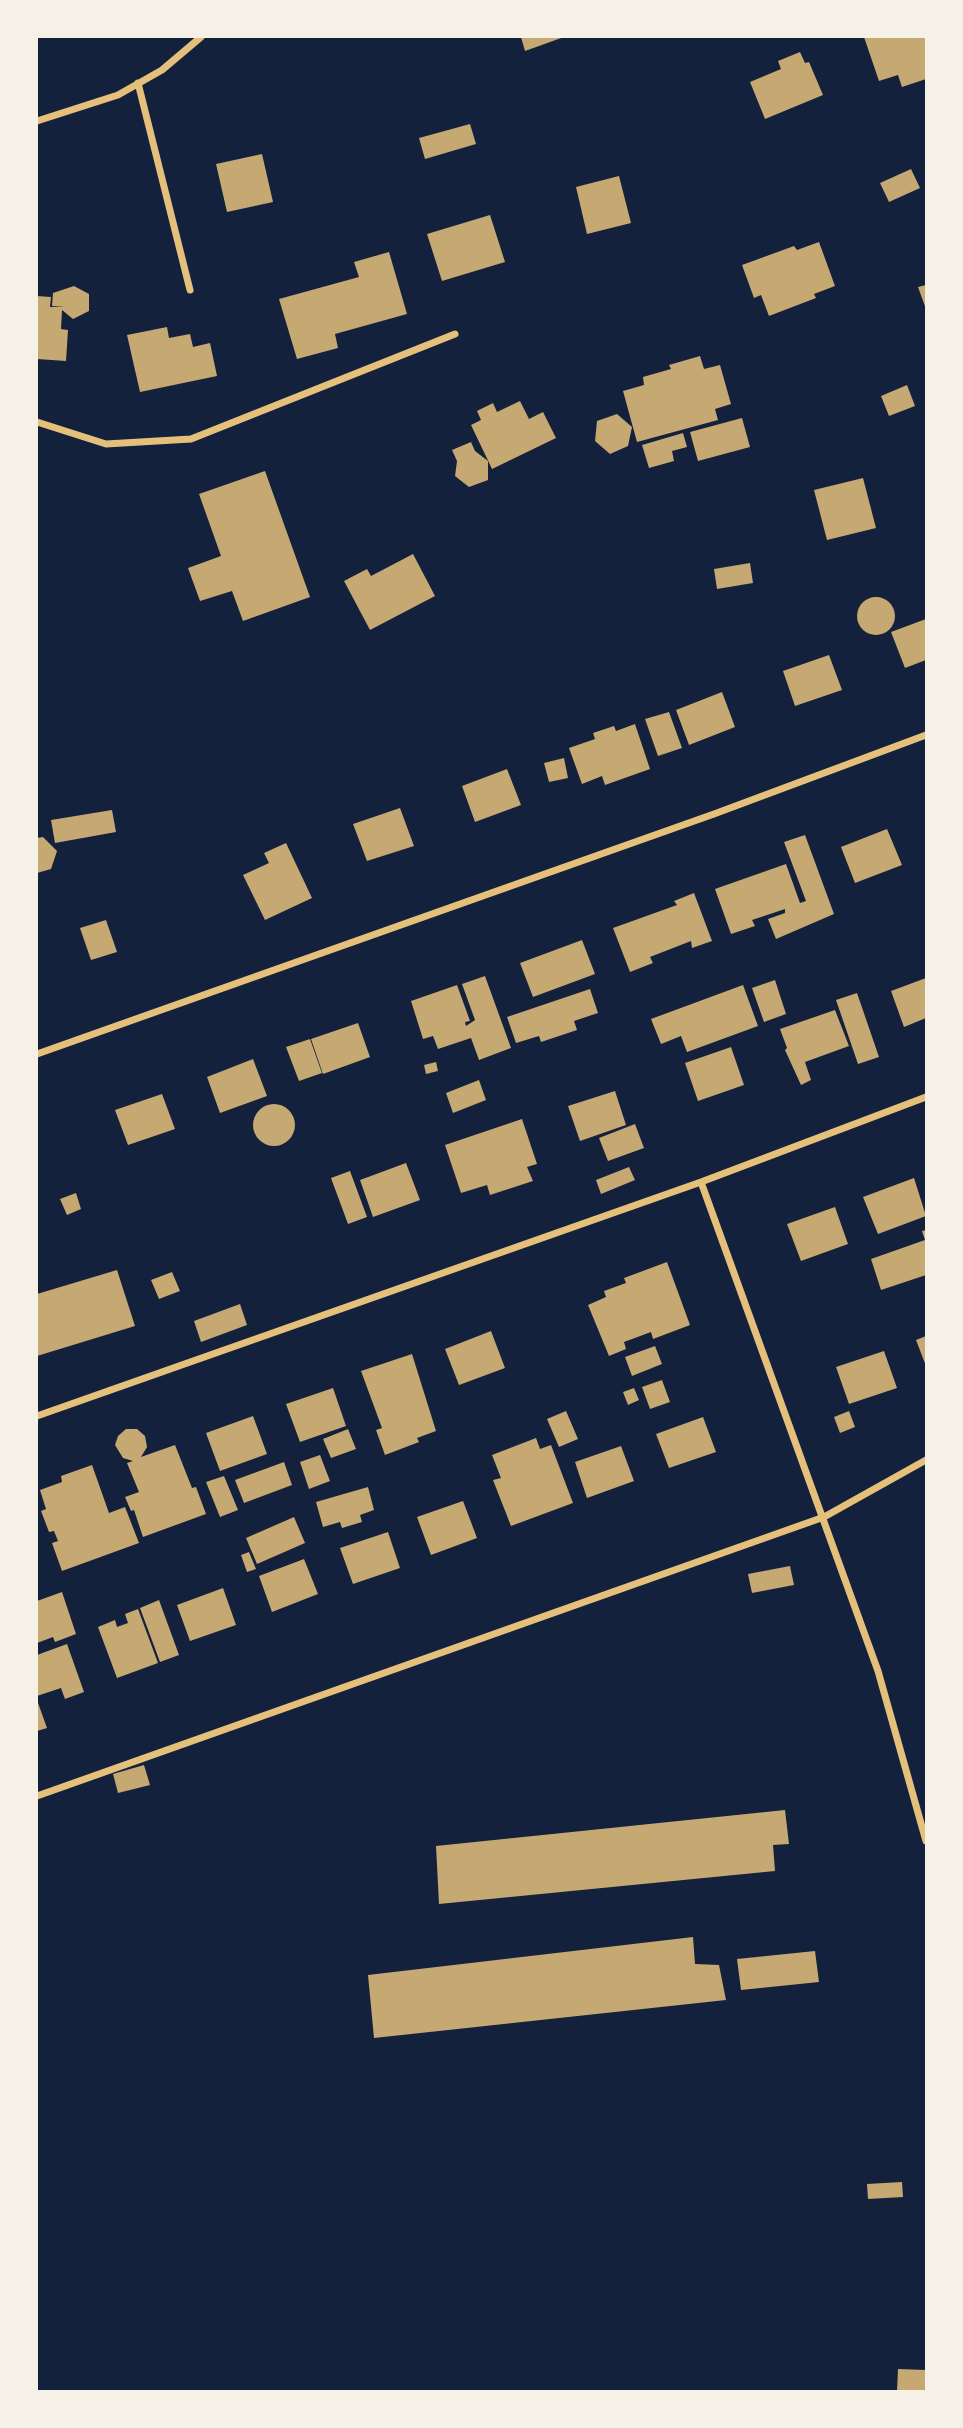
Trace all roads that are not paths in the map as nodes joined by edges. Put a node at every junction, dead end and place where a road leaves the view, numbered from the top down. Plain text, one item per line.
1 (201, 37) edge
2 (138, 83) junction
3 (37, 121) edge
4 (190, 290) dead end
5 (455, 334) dead end
6 (37, 422) edge
7 (926, 735) edge
8 (37, 1054) edge
9 (926, 1097) edge
10 (701, 1182) junction
11 (37, 1416) edge
12 (926, 1460) edge
13 (824, 1517) junction
14 (37, 1796) edge
15 (926, 1841) edge

1 - 2 street
2 - 3 street
2 - 4 street
5 - 6 street
7 - 8 street
9 - 10 street
10 - 11 street
10 - 13 street
12 - 13 street
13 - 14 street
13 - 15 street

